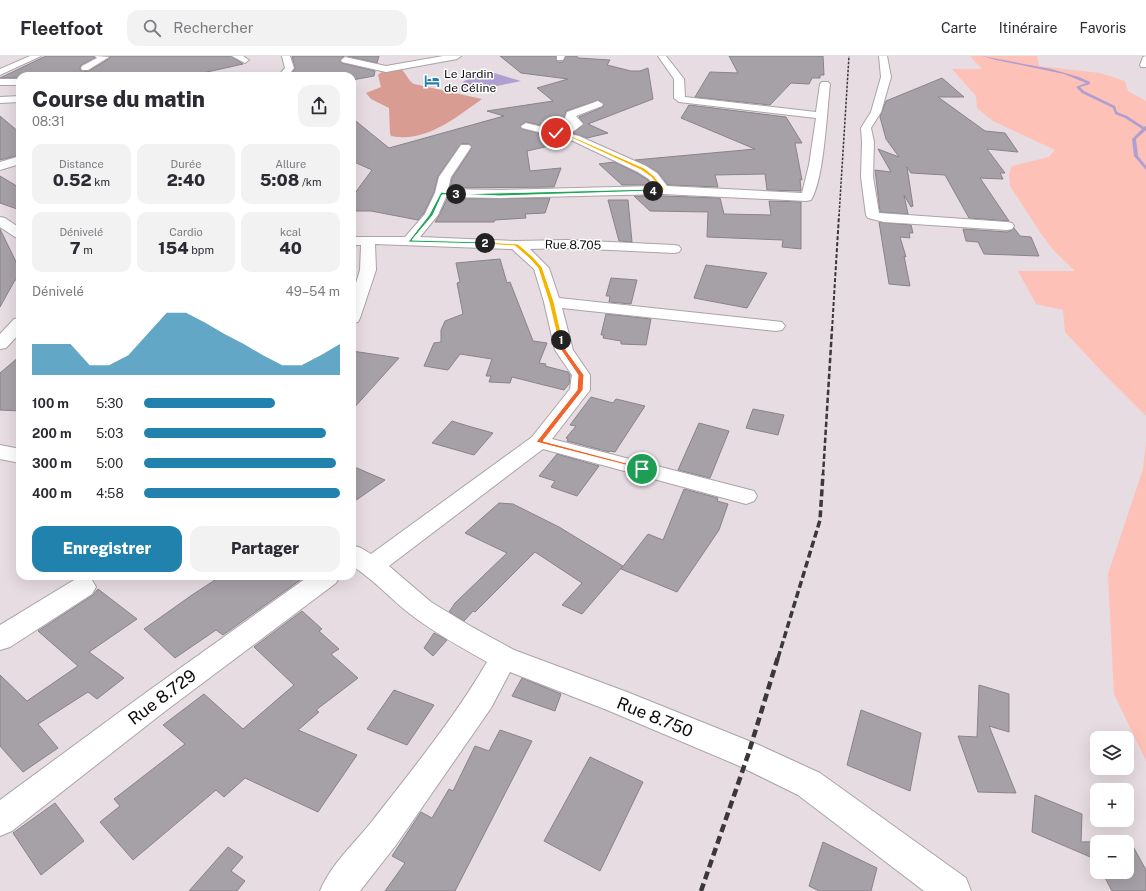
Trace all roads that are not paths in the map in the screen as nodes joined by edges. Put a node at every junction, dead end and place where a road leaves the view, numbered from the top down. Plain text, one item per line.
1 (36, 56) edge
2 (99, 56) edge
3 (236, 56) edge
4 (286, 56) edge
5 (457, 56) edge
6 (662, 56) edge
7 (883, 56) edge
8 (246, 60) dead end
9 (344, 60) dead end
10 (85, 68) dead end
11 (0, 72) edge
12 (286, 72) edge
13 (0, 82) edge
14 (16, 82) edge
15 (825, 84) dead end
16 (16, 99) edge
17 (0, 100) edge
18 (598, 104) dead end
19 (822, 116) junction
20 (526, 126) dead end
21 (562, 134) junction
22 (466, 147) dead end
23 (16, 161) edge
24 (0, 166) edge
25 (663, 190) junction
26 (441, 193) junction
27 (0, 221) edge
28 (1007, 226) dead end
29 (16, 231) edge
30 (368, 240) junction
31 (356, 241) edge
32 (409, 241) junction
33 (516, 245) junction
34 (674, 249) dead end
35 (552, 302) junction
36 (356, 308) edge
37 (776, 326) dead end
38 (16, 327) edge
39 (0, 344) edge
40 (539, 442) junction
41 (0, 452) edge
42 (16, 455) edge
43 (746, 496) dead end
44 (358, 558) edge
45 (322, 580) edge
46 (83, 587) dead end
47 (0, 639) edge
48 (504, 658) junction
49 (0, 820) edge
50 (338, 891) edge
51 (953, 891) edge

1 - 11 street
2 - 10 street
3 - 8 street
4 - 12 street
5 - 9 street
6 - 19 street
7 - 28 street
13 - 14 street
15 - 19 street
16 - 17 street
18 - 21 street
19 - 25 street
20 - 21 street
21 - 25 street
22 - 26 street
23 - 24 street
25 - 26 street
26 - 32 street
27 - 29 street
30 - 31 street, Rue 8.705
30 - 32 street, Rue 8.705
30 - 36 street
32 - 33 street, Rue 8.705
33 - 34 street, Rue 8.705
33 - 35 street
35 - 37 street
35 - 40 street
38 - 39 street
40 - 43 street
40 - 44 street
41 - 42 street
44 - 48 street, Rue 8.750
45 - 49 street, Rue 8.729
46 - 47 street
48 - 50 street
48 - 51 street, Rue 8.750

